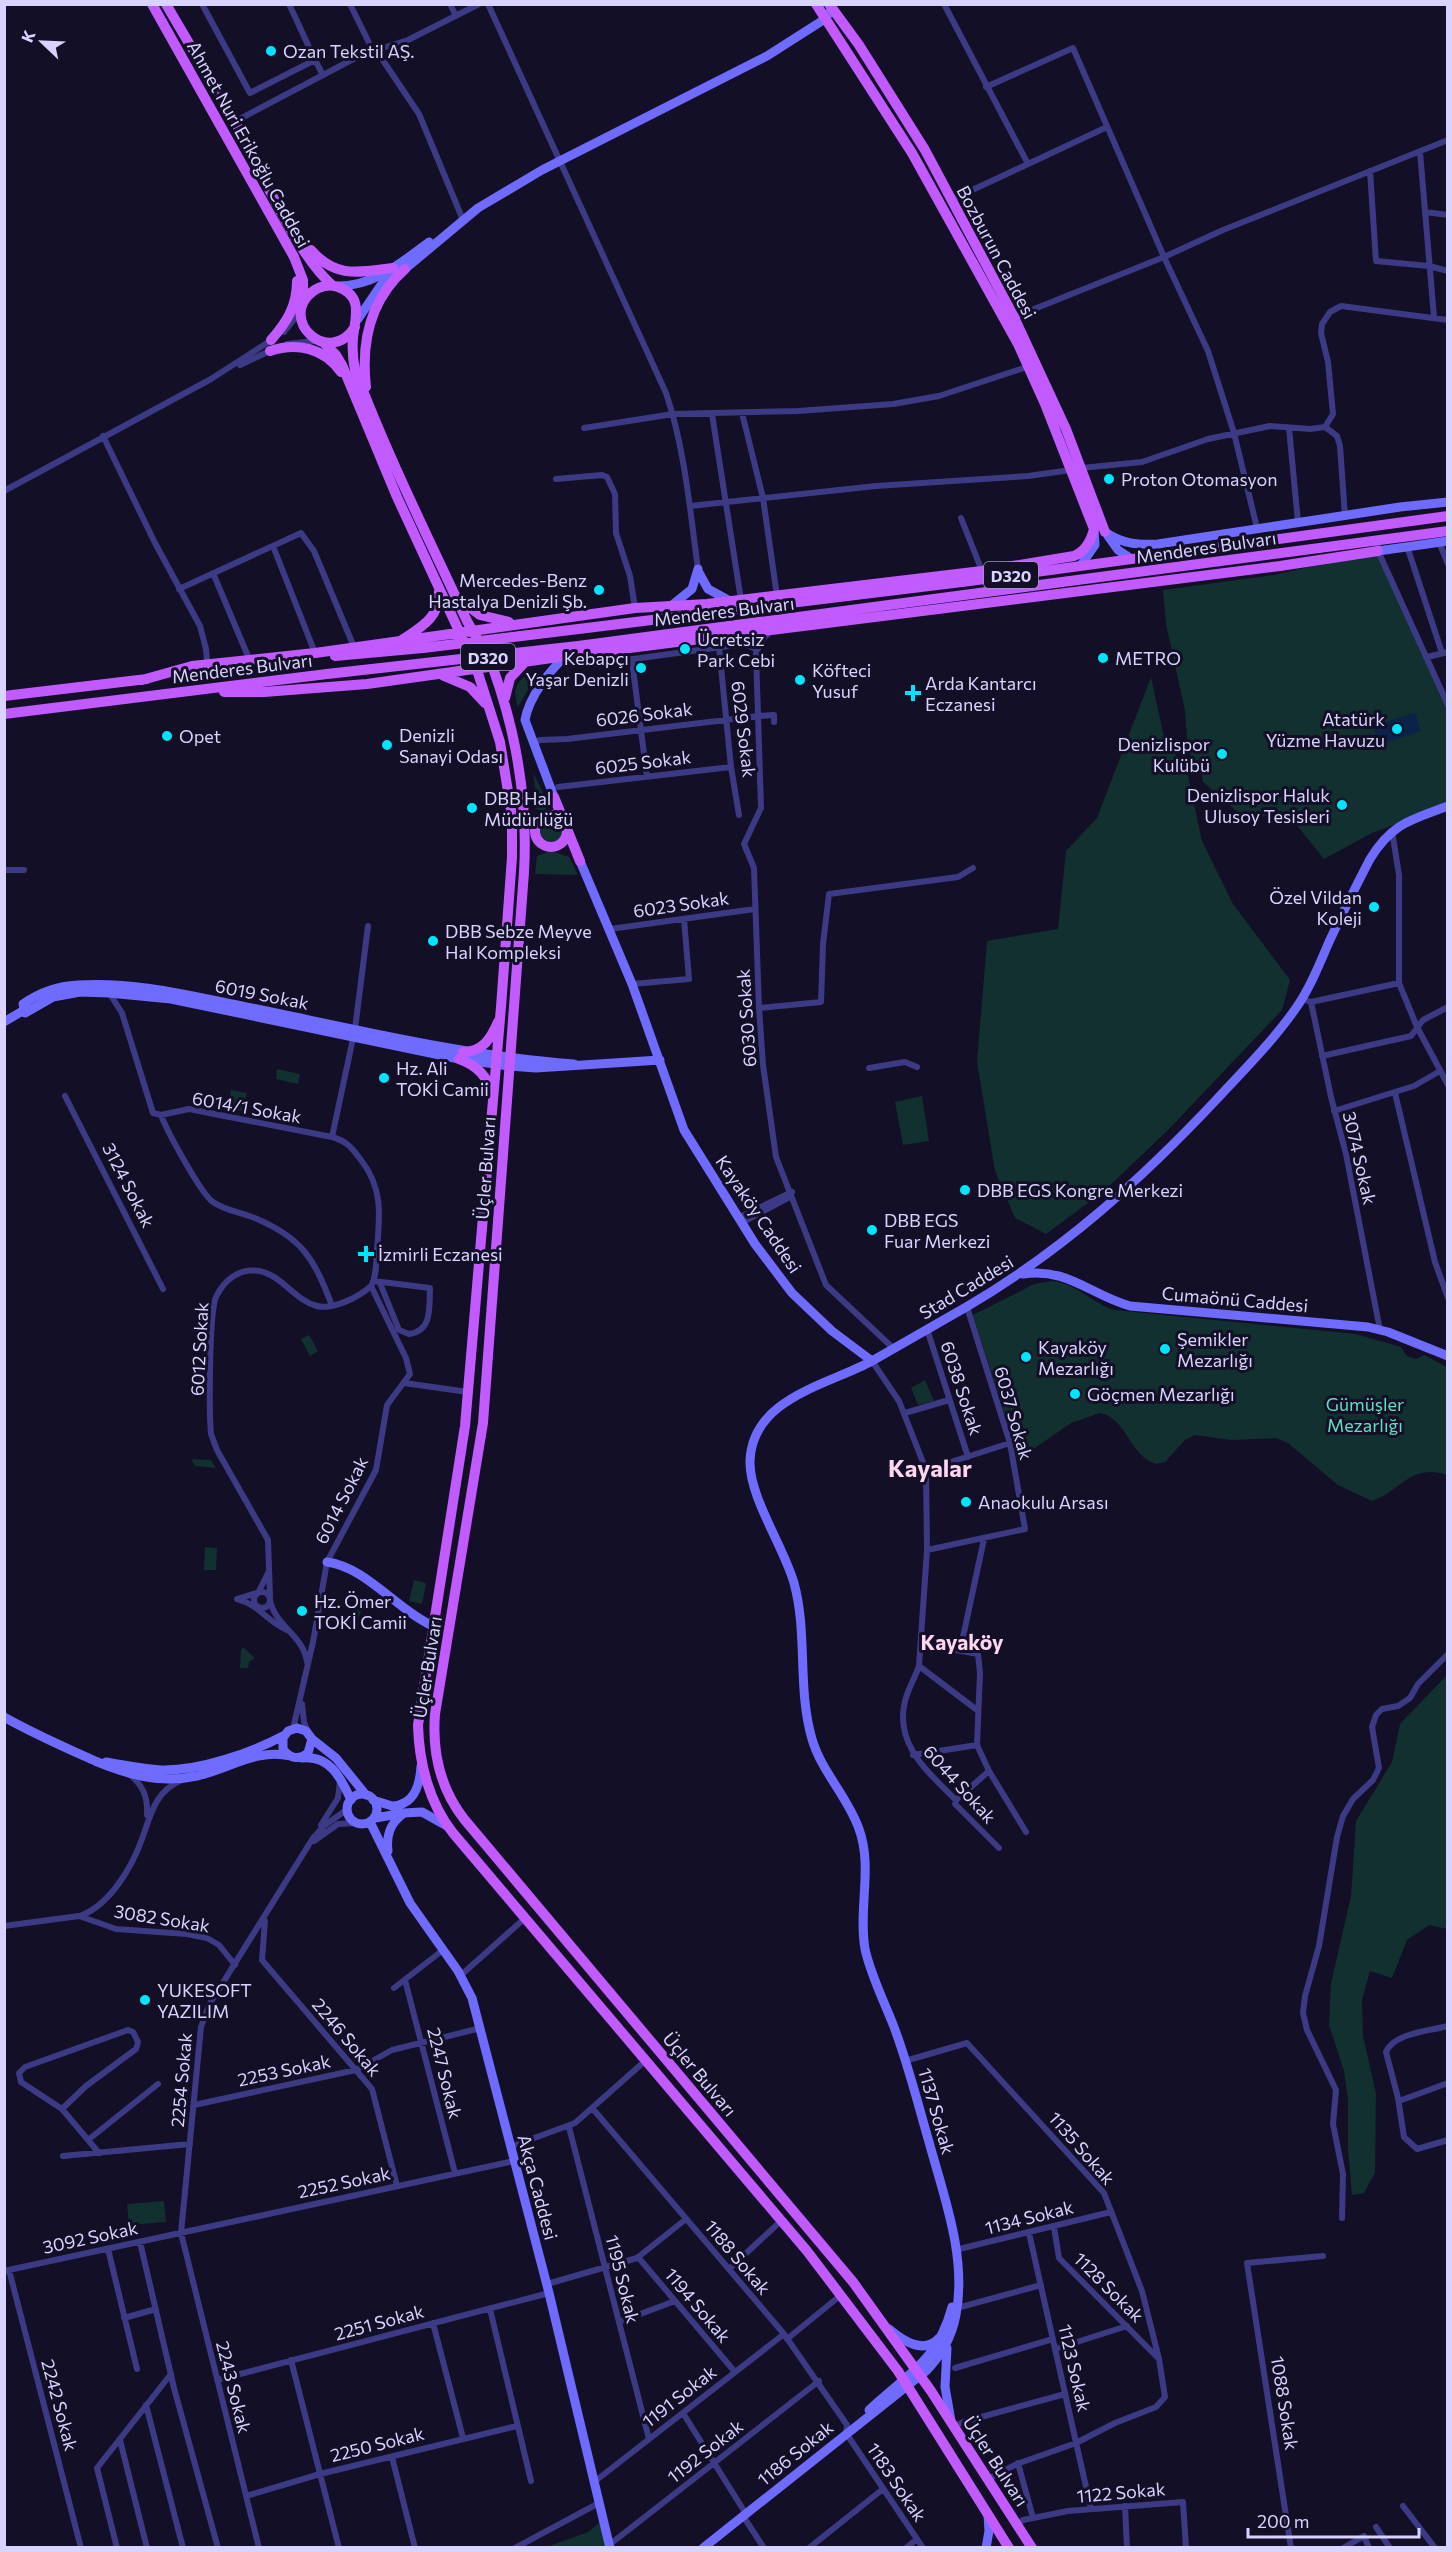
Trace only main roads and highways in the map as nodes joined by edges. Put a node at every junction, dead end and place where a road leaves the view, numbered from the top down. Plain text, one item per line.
1 (152, 4) edge
2 (166, 4) edge
3 (816, 4) edge
4 (832, 6) edge
5 (291, 229) junction
6 (294, 257) junction
7 (393, 268) road end
8 (405, 269) road end
9 (335, 286) junction
10 (302, 306) junction
11 (357, 323) junction
12 (321, 341) junction
13 (350, 382) junction
14 (367, 399) junction
15 (1076, 469) junction
16 (1448, 516) edge
17 (1448, 531) edge
18 (1378, 546) junction
19 (438, 585) junction
20 (867, 589) junction
21 (456, 595) junction
22 (778, 600) junction
23 (829, 614) junction
24 (860, 618) junction
25 (532, 622) junction
26 (518, 624) junction
27 (472, 631) junction
28 (460, 632) junction
29 (438, 636) junction
30 (399, 646) junction
31 (573, 652) junction
32 (537, 660) junction
33 (524, 663) junction
34 (493, 668) junction
35 (207, 669) junction
36 (477, 670) junction
37 (438, 675) junction
38 (206, 689) junction
39 (4, 696) edge
40 (505, 704) junction
41 (490, 708) junction
42 (4, 714) edge
43 (524, 804) junction
44 (546, 815) junction
45 (566, 826) junction
46 (545, 846) junction
47 (557, 846) junction
48 (524, 872) junction
49 (501, 1007) junction
50 (491, 1110) junction
51 (1009, 2547) edge
52 (1032, 2547) edge

1 - 6 main road, Ahmet Nuri Erikoğlu Caddesi
2 - 5 main road, Ahmet Nuri Erikoğlu Caddesi
3 - 15 main road, Bozburun Caddesi
4 - 15 main road, Bozburun Caddesi
5 - 7 main road
5 - 9 main road, Ahmet Nuri Erikoğlu Caddesi
6 - 10 main road, Ahmet Nuri Erikoğlu Caddesi
6 - 13 main road
8 - 14 main road
9 - 10 main road
9 - 11 main road
10 - 12 main road
11 - 12 main road
11 - 14 main road
12 - 13 main road
13 - 19 main road
14 - 21 main road
15 - 20 main road, Bozburun Caddesi
16 - 20 main road, Menderes Bulvarı / D320
17 - 18 main road, Menderes Bulvarı / D320
18 - 23 main road, Menderes Bulvarı / D320
18 - 24 main road
19 - 28 main road
19 - 30 main road
20 - 22 main road, Menderes Bulvarı / D320
21 - 26 main road
21 - 27 main road
22 - 25 main road
22 - 30 main road, Menderes Bulvarı / D320
23 - 24 main road
23 - 31 main road, Menderes Bulvarı / D320
24 - 31 main road
25 - 26 main road
25 - 32 main road
26 - 27 main road
27 - 28 main road
27 - 34 main road, Üçler Bulvarı
28 - 29 main road
28 - 36 main road, Üçler Bulvarı
29 - 30 main road
29 - 37 main road
30 - 35 main road, Menderes Bulvarı
30 - 35 main road
31 - 32 main road
31 - 38 main road, Menderes Bulvarı / D320
32 - 33 main road
33 - 34 main road
33 - 40 main road
34 - 36 main road
34 - 40 main road, Üçler Bulvarı
35 - 39 main road
36 - 37 main road
36 - 41 main road, Üçler Bulvarı
37 - 38 main road
37 - 41 main road
38 - 42 main road, Menderes Bulvarı
40 - 43 main road, Üçler Bulvarı
41 - 49 main road, Üçler Bulvarı
43 - 44 main road
43 - 48 main road, Üçler Bulvarı
44 - 45 main road
44 - 45 main road
44 - 46 main road
45 - 47 main road
45 - 47 main road
46 - 47 main road
46 - 48 main road
48 - 52 main road, Üçler Bulvarı
49 - 50 main road, Üçler Bulvarı
49 - 50 main road
50 - 51 main road, Üçler Bulvarı

